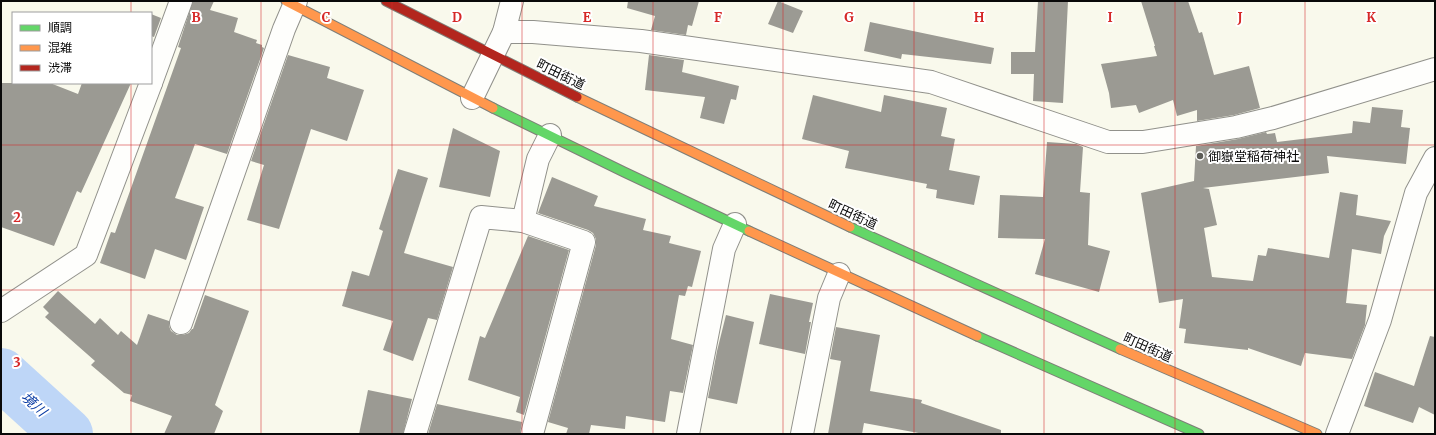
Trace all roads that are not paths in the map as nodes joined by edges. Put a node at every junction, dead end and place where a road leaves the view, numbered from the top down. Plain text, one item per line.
1 (181, 1) edge
2 (386, 1) edge
3 (512, 1) edge
4 (292, 2) edge
5 (504, 32) junction
6 (493, 56) junction
7 (1435, 69) edge
8 (152, 80) edge
9 (151, 84) edge
10 (472, 98) junction
11 (550, 135) junction
12 (1435, 158) edge
13 (523, 221) junction
14 (734, 224) junction
15 (839, 274) junction
16 (1, 311) edge
17 (181, 323) dead end
18 (415, 434) edge
19 (532, 434) edge
20 (688, 434) edge
21 (802, 434) edge
22 (1199, 434) edge
23 (1317, 434) edge
24 (1337, 434) edge

1 - 8 street
2 - 6 main road, 町田街道
3 - 5 street
4 - 10 main road
4 - 17 street
5 - 6 street
5 - 7 street
6 - 10 street
6 - 23 main road, 町田街道
9 - 16 street
10 - 11 main road
11 - 13 street
11 - 14 main road
12 - 24 street
13 - 18 street
13 - 19 street
14 - 15 main road
14 - 20 street
15 - 21 street
15 - 22 main road

